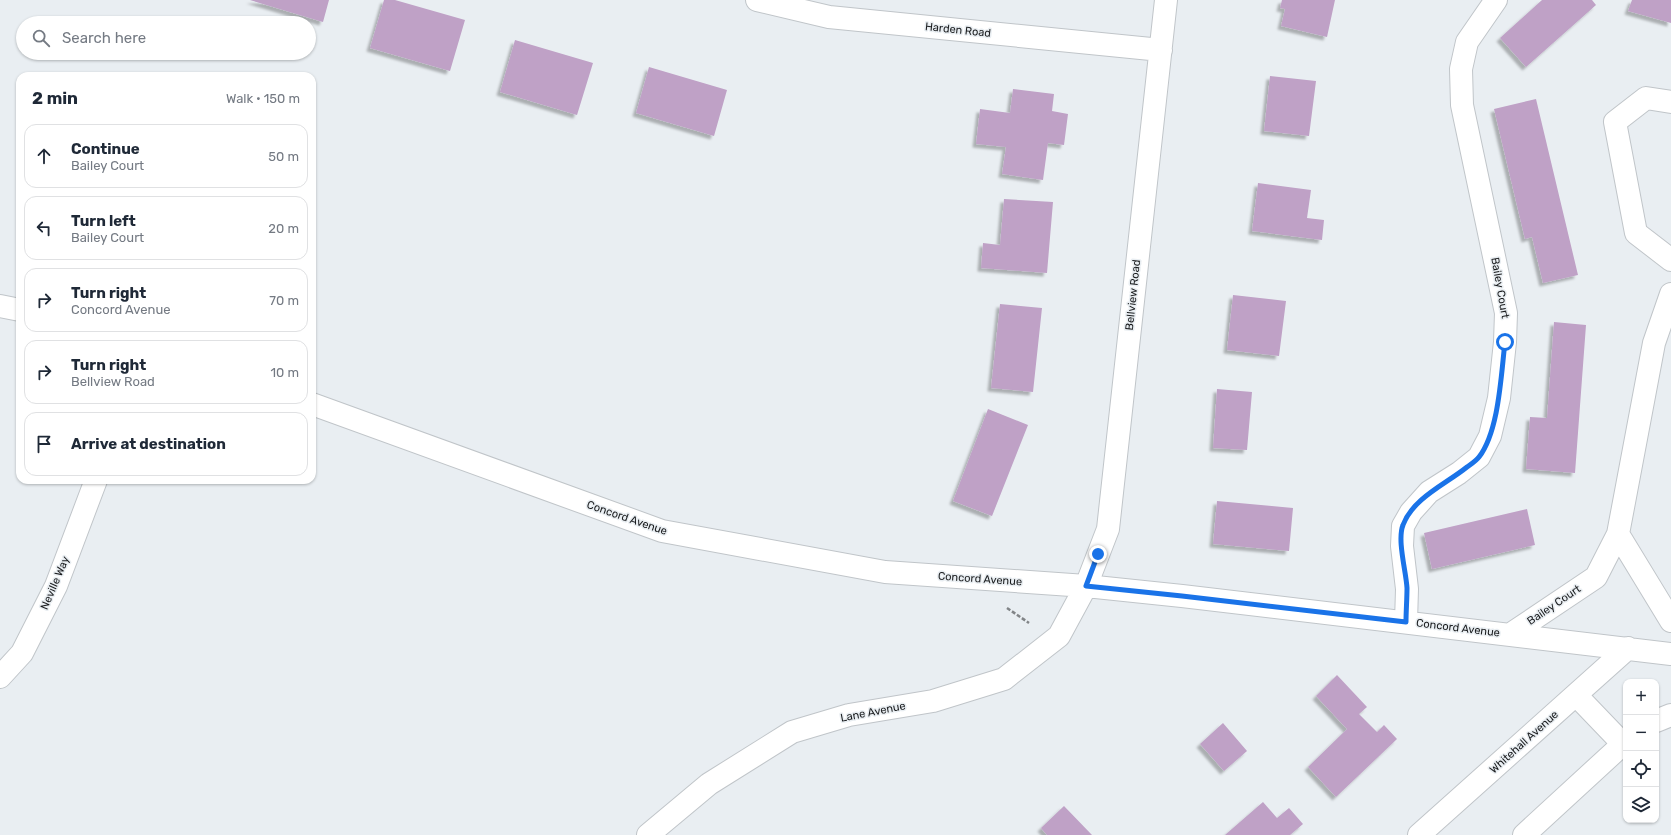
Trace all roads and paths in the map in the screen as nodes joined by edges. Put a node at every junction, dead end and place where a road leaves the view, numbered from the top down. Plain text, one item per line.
1 (757, 0) edge
2 (1166, 0) edge
3 (1496, 0) edge
4 (1160, 50) junction
5 (1671, 102) edge
6 (1671, 260) edge
7 (1671, 294) edge
8 (0, 306) edge
9 (16, 309) edge
10 (316, 405) edge
11 (94, 484) edge
12 (1618, 534) junction
13 (1086, 586) junction
14 (1005, 606) dead end
15 (1671, 621) edge
16 (1406, 622) junction
17 (1029, 623) dead end
18 (1511, 634) junction
19 (1628, 648) junction
20 (1671, 654) edge
21 (0, 677) edge
22 (1576, 695) junction
23 (1671, 715) edge
24 (1659, 720) edge
25 (1623, 742) edge
26 (1623, 746) edge
27 (1525, 834) edge
28 (648, 835) edge
29 (1419, 835) edge

1 - 4 street, Harden Road
2 - 4 street, Bellview Road
3 - 16 street, Bailey Court
4 - 13 street, Bellview Road
5 - 6 street
7 - 12 street, Bailey Court
8 - 9 street
10 - 13 street, Concord Avenue
11 - 21 street, Neville Way
12 - 15 street
12 - 18 street, Bailey Court
13 - 16 street, Concord Avenue
13 - 28 street, Lane Avenue
14 - 17 path
16 - 18 street, Concord Avenue
18 - 19 street, Concord Avenue
19 - 20 street, Concord Avenue
19 - 22 street, Whitehall Avenue
22 - 25 street
22 - 29 street, Whitehall Avenue
23 - 24 street
26 - 27 street

